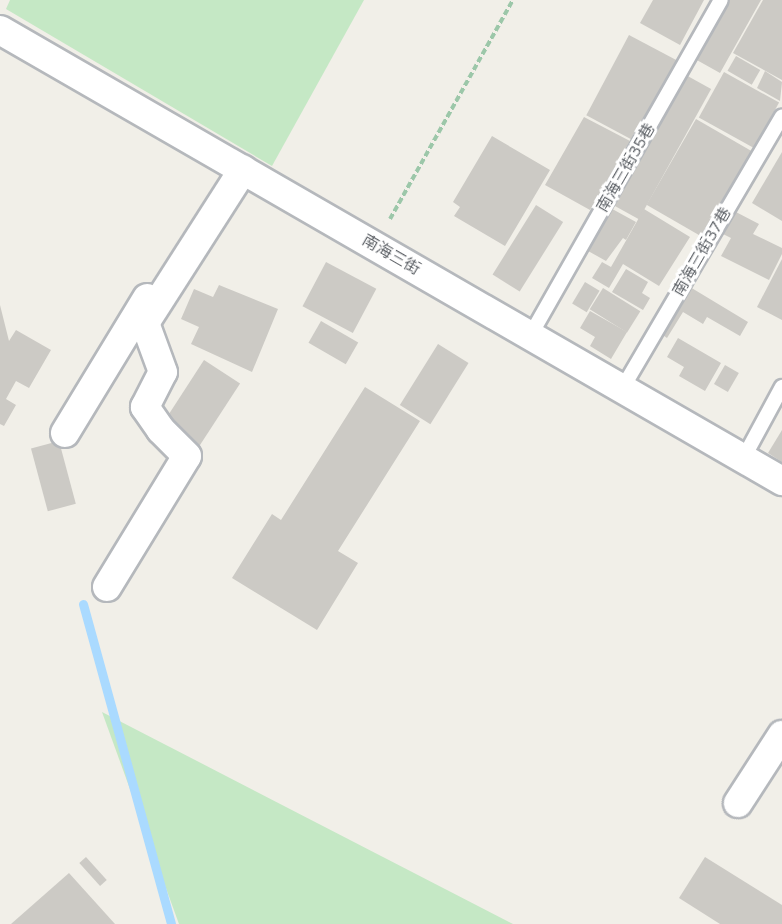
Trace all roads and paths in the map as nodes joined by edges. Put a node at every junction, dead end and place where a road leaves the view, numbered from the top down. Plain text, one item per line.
1 (513, 0) edge
2 (721, 0) edge
3 (0, 30) edge
4 (782, 116) edge
5 (236, 167) junction
6 (375, 246) junction
7 (530, 336) junction
8 (782, 387) edge
9 (622, 388) junction
10 (65, 433) dead end
11 (743, 459) junction
12 (782, 481) edge
13 (107, 587) dead end
14 (782, 735) edge
15 (738, 803) dead end

1 - 6 path
2 - 7 lane, 南海三街35巷
3 - 5 street, 南海三街
4 - 9 lane, 南海三街37巷
5 - 6 street, 南海三街
5 - 10 street
5 - 13 street
6 - 7 street, 南海三街
7 - 9 street, 南海三街
8 - 11 lane
9 - 11 street, 南海三街
11 - 12 street, 南海三街
14 - 15 street

